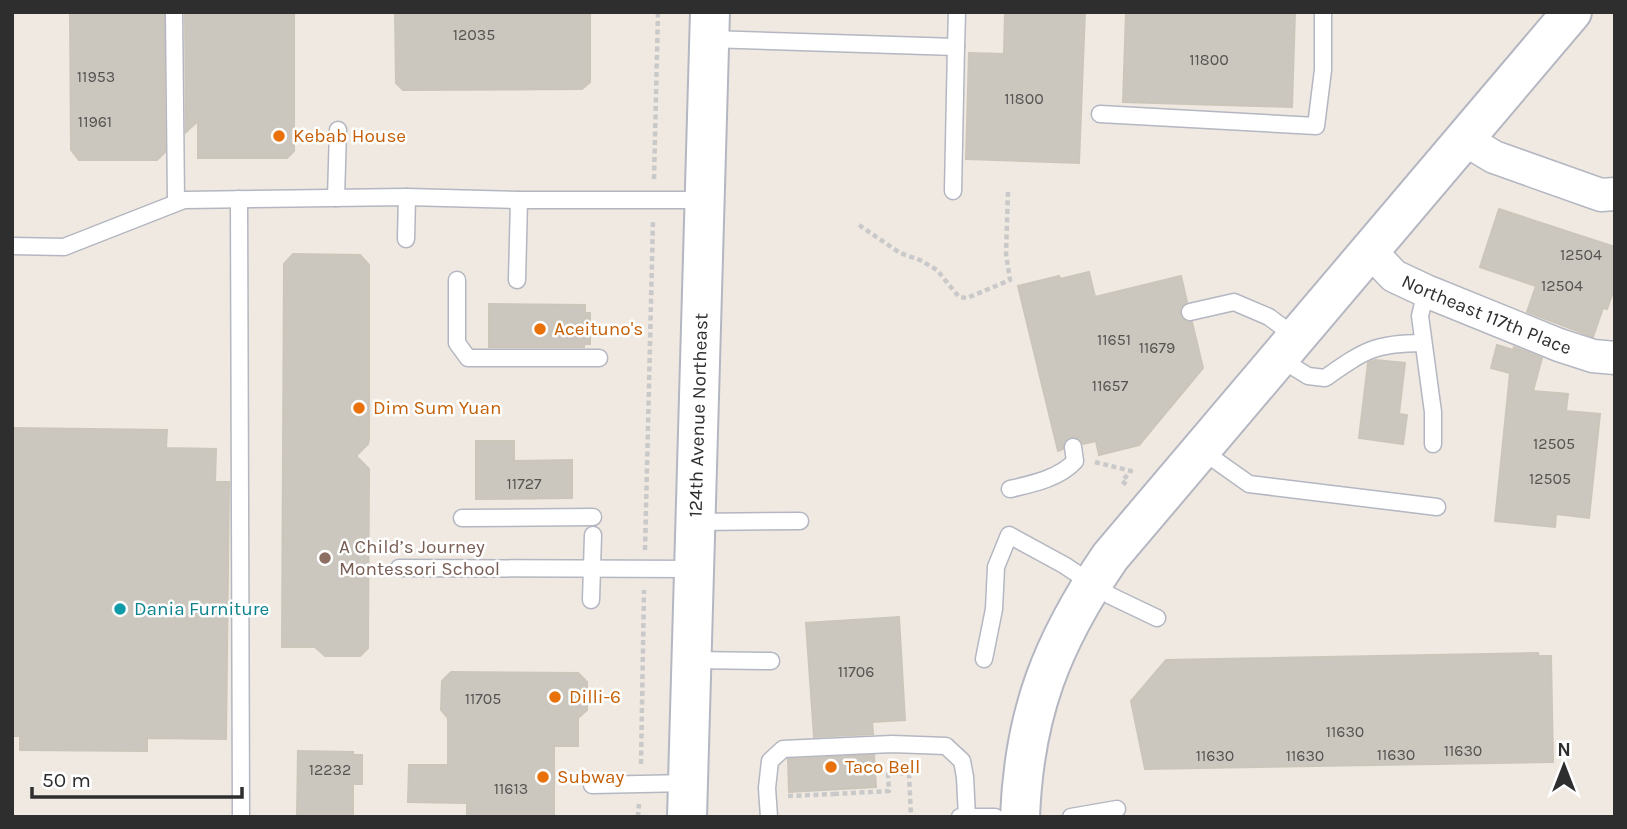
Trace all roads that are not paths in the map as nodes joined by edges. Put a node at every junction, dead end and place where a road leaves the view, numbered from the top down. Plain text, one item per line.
1 (174, 12) edge
2 (957, 12) edge
3 (1323, 12) edge
4 (1572, 12) edge
5 (709, 25) edge
6 (956, 47) junction
7 (1100, 114) dead end
8 (338, 130) dead end
9 (1464, 139) junction
10 (953, 191) dead end
11 (1615, 194) edge
12 (407, 197) junction
13 (337, 198) junction
14 (239, 199) junction
15 (519, 200) junction
16 (703, 200) junction
17 (176, 202) junction
18 (406, 239) dead end
19 (12, 246) edge
20 (1370, 251) junction
21 (457, 280) dead end
22 (517, 280) dead end
23 (1426, 291) junction
24 (1190, 312) dead end
25 (1423, 344) junction
26 (1288, 348) junction
27 (599, 358) dead end
28 (1615, 358) edge
29 (1433, 444) dead end
30 (1201, 450) junction
31 (1074, 452) road end
32 (1010, 489) dead end
33 (1437, 507) dead end
34 (593, 517) dead end
35 (462, 518) dead end
36 (695, 522) junction
37 (800, 522) dead end
38 (593, 536) dead end
39 (399, 568) dead end
40 (592, 569) junction
41 (695, 569) junction
42 (1091, 585) junction
43 (591, 600) dead end
44 (1157, 618) dead end
45 (984, 659) dead end
46 (692, 660) junction
47 (771, 661) dead end
48 (592, 785) dead end
49 (688, 800) edge
50 (1117, 809) dead end
51 (241, 817) edge
52 (769, 817) edge
53 (960, 817) edge
54 (967, 817) edge
55 (995, 817) edge
56 (1020, 817) edge
57 (1071, 817) edge

1 - 17 lane
2 - 6 lane
3 - 7 lane
4 - 9 street
5 - 6 lane
5 - 16 street, 124th Avenue Northeast
6 - 10 lane
8 - 13 lane
9 - 11 street
9 - 20 street
12 - 13 lane
12 - 15 lane
12 - 18 lane
13 - 14 lane
14 - 17 lane
14 - 51 lane
15 - 16 lane
15 - 22 lane
16 - 36 street, 124th Avenue Northeast
17 - 19 lane
20 - 23 street, Northeast 117th Place
20 - 26 street
21 - 27 lane
23 - 25 lane
23 - 28 street, Northeast 117th Place
24 - 26 lane
25 - 26 lane
25 - 29 lane
26 - 30 street
30 - 33 lane
30 - 42 street
31 - 32 lane
34 - 35 lane
36 - 37 lane
36 - 41 street, 124th Avenue Northeast
38 - 40 lane
39 - 40 lane
40 - 41 lane
40 - 43 lane
41 - 46 street, 124th Avenue Northeast
42 - 44 lane
42 - 45 lane
42 - 56 street
46 - 47 lane
46 - 49 street, 124th Avenue Northeast
48 - 49 lane
50 - 57 lane
52 - 54 lane
53 - 54 lane
54 - 55 lane

